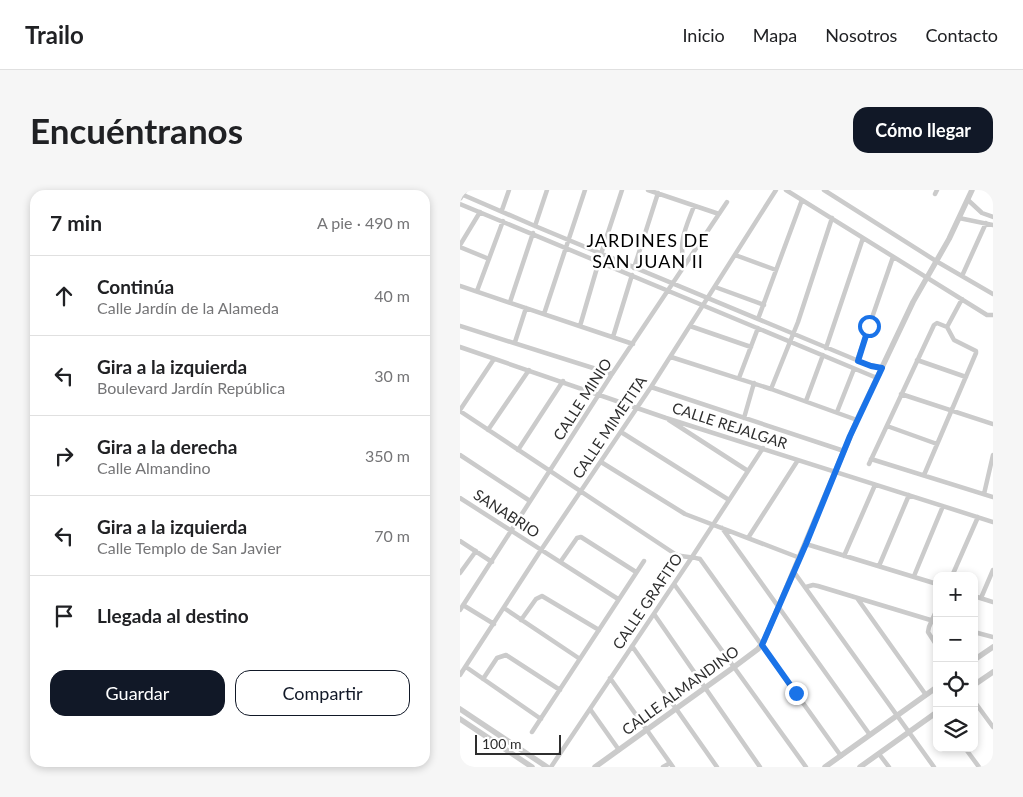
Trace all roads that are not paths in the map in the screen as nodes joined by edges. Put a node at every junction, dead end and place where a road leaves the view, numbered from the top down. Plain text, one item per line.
1 (509, 190) edge
2 (547, 190) edge
3 (585, 190) edge
4 (622, 190) edge
5 (648, 190) edge
6 (776, 190) edge
7 (786, 190) edge
8 (824, 190) edge
9 (972, 190) edge
10 (658, 193) junction
11 (462, 194) edge
12 (802, 200) junction
13 (968, 200) junction
14 (727, 202) dead end
15 (460, 204) edge
16 (694, 206) junction
17 (993, 209) edge
18 (502, 210) junction
19 (480, 212) junction
20 (982, 213) junction
21 (719, 214) junction
22 (991, 217) edge
23 (832, 218) junction
24 (959, 218) junction
25 (503, 221) junction
26 (978, 221) junction
27 (986, 223) junction
28 (993, 225) edge
29 (535, 226) junction
30 (533, 234) junction
31 (863, 238) junction
32 (569, 241) junction
33 (460, 246) edge
34 (567, 248) junction
35 (601, 254) junction
36 (735, 255) junction
37 (893, 257) junction
38 (489, 259) junction
39 (936, 261) junction
40 (599, 262) junction
41 (685, 264) junction
42 (634, 268) junction
43 (776, 270) junction
44 (632, 275) junction
45 (962, 276) junction
46 (926, 277) junction
47 (672, 283) junction
48 (460, 286) edge
49 (715, 287) junction
50 (668, 290) junction
51 (477, 291) junction
52 (993, 294) edge
53 (708, 298) junction
54 (962, 299) junction
55 (510, 302) junction
56 (704, 305) junction
57 (764, 305) junction
58 (526, 308) junction
59 (544, 314) junction
60 (993, 314) edge
61 (758, 319) junction
62 (460, 326) edge
63 (580, 326) junction
64 (690, 326) junction
65 (947, 327) junction
66 (758, 328) junction
67 (794, 334) junction
68 (612, 337) junction
69 (791, 341) junction
70 (515, 342) junction
71 (633, 344) junction
72 (460, 347) edge
73 (751, 348) junction
74 (826, 348) junction
75 (823, 355) junction
76 (670, 357) junction
77 (494, 359) junction
78 (917, 360) junction
79 (858, 361) junction
80 (882, 368) junction
81 (854, 369) junction
82 (529, 370) junction
83 (612, 374) junction
84 (966, 376) junction
85 (739, 378) junction
86 (877, 378) junction
87 (563, 382) junction
88 (754, 383) junction
89 (651, 387) junction
90 (771, 388) junction
91 (901, 394) junction
92 (600, 395) junction
93 (806, 400) junction
94 (638, 407) junction
95 (460, 410) edge
96 (952, 411) junction
97 (837, 412) junction
98 (666, 418) junction
99 (744, 418) junction
100 (857, 420) junction
101 (993, 424) edge
102 (887, 426) junction
103 (488, 430) junction
104 (621, 432) junction
105 (937, 444) junction
106 (763, 448) junction
107 (518, 450) junction
108 (844, 451) junction
109 (460, 455) edge
110 (993, 455) edge
111 (798, 460) junction
112 (601, 462) junction
113 (551, 471) junction
114 (748, 471) junction
115 (836, 472) junction
116 (924, 475) junction
117 (875, 485) junction
118 (582, 490) junction
119 (984, 494) junction
120 (908, 495) junction
121 (993, 497) edge
122 (460, 498) edge
123 (729, 500) junction
124 (530, 502) junction
125 (943, 506) junction
126 (978, 517) junction
127 (993, 522) edge
128 (713, 524) junction
129 (722, 528) junction
130 (511, 531) junction
131 (748, 538) junction
132 (460, 540) edge
133 (806, 544) junction
134 (542, 550) junction
135 (476, 551) junction
136 (844, 556) junction
137 (692, 557) junction
138 (800, 558) junction
139 (561, 561) junction
140 (644, 561) dead end
141 (492, 562) junction
142 (880, 566) junction
143 (993, 570) edge
144 (636, 572) junction
145 (794, 572) junction
146 (954, 572) edge
147 (460, 573) edge
148 (914, 576) junction
149 (933, 583) edge
150 (674, 584) junction
151 (806, 587) junction
152 (856, 597) junction
153 (978, 597) edge
154 (981, 598) junction
155 (618, 600) junction
156 (993, 602) edge
157 (463, 606) junction
158 (504, 608) junction
159 (779, 608) junction
160 (460, 610) edge
161 (654, 614) junction
162 (521, 620) junction
163 (933, 621) edge
164 (933, 623) edge
165 (494, 624) junction
166 (599, 630) junction
167 (978, 633) edge
168 (993, 637) edge
169 (933, 640) edge
170 (762, 645) junction
171 (632, 646) junction
172 (993, 648) edge
173 (978, 657) edge
174 (580, 659) junction
175 (466, 667) junction
176 (734, 667) junction
177 (993, 672) edge
178 (460, 675) edge
179 (610, 678) junction
180 (484, 679) junction
181 (978, 682) edge
182 (706, 688) junction
183 (560, 690) junction
184 (933, 690) edge
185 (926, 694) junction
186 (978, 706) edge
187 (676, 708) junction
188 (460, 709) edge
189 (590, 709) junction
190 (897, 715) junction
191 (933, 715) edge
192 (460, 719) edge
193 (541, 719) junction
194 (993, 727) edge
195 (647, 730) junction
196 (532, 732) dead end
197 (909, 732) junction
198 (870, 735) junction
199 (619, 750) junction
200 (969, 752) edge
201 (879, 754) junction
202 (841, 756) junction
203 (460, 764) edge
204 (671, 765) edge
205 (466, 767) edge
206 (532, 767) edge
207 (549, 767) edge
208 (595, 767) edge
209 (664, 767) edge
210 (717, 767) edge
211 (760, 767) edge
212 (806, 767) edge
213 (825, 767) edge
214 (860, 767) edge
215 (889, 767) edge
216 (934, 767) edge
217 (979, 767) edge

1 - 18 street
2 - 29 street
3 - 32 street
4 - 35 street
5 - 10 street
6 - 36 street, CALLE MIMETITA
7 - 12 street
8 - 39 street
9 - 13 street, CALLE ALMANDINO
10 - 16 street
10 - 42 street
11 - 18 street
12 - 23 street
12 - 43 street
13 - 20 street
13 - 24 street, CALLE ALMANDINO
14 - 21 street, CALLE MINIO
15 - 19 street
16 - 21 street
16 - 41 street
17 - 22 street
18 - 29 street
19 - 25 street
19 - 33 street
20 - 22 street
20 - 26 street
21 - 41 street, CALLE MINIO
23 - 31 street
23 - 67 street
24 - 26 street
24 - 39 street, CALLE ALMANDINO
25 - 30 street
25 - 38 street
26 - 27 street
27 - 28 street
27 - 45 street
29 - 32 street
30 - 34 street
30 - 55 street
31 - 37 street
31 - 74 street
32 - 34 street
32 - 35 street
33 - 38 street
34 - 40 street
34 - 59 street
35 - 42 street
36 - 43 street
36 - 49 street, CALLE MIMETITA
37 - 46 street
37 - 79 street
38 - 51 street
39 - 45 street
39 - 46 street, CALLE ALMANDINO
40 - 44 street
40 - 63 street
41 - 47 street, CALLE MINIO
42 - 47 street
43 - 57 street
44 - 50 street
44 - 68 street
45 - 52 street
46 - 54 street
46 - 80 street, CALLE ALMANDINO
47 - 50 street, CALLE MINIO
47 - 53 street
48 - 51 street
49 - 53 street, CALLE MIMETITA
49 - 57 street
50 - 56 street
50 - 71 street, CALLE MINIO
51 - 55 street
53 - 56 street, CALLE MIMETITA
53 - 61 street
54 - 60 street
54 - 65 street
55 - 58 street
56 - 64 street, CALLE MIMETITA
56 - 66 street
57 - 61 street
58 - 59 street
58 - 70 street
59 - 63 street
61 - 67 street
62 - 70 street
63 - 68 street
64 - 73 street
64 - 76 street, CALLE MIMETITA
65 - 78 street
65 - 84 street
66 - 69 street
66 - 73 street
67 - 69 street
67 - 74 street
68 - 71 street
69 - 75 street
69 - 90 street
70 - 83 street
71 - 83 street, CALLE MINIO
72 - 77 street, CALLE REJALGAR
73 - 85 street
74 - 79 street
75 - 81 street
75 - 93 street
76 - 85 street
76 - 89 street, CALLE MIMETITA
77 - 82 street, CALLE REJALGAR
77 - 95 street
78 - 84 street
78 - 91 street
79 - 80 street
80 - 86 street, CALLE ALMANDINO
81 - 86 street
81 - 97 street
82 - 87 street, CALLE REJALGAR
82 - 103 street
83 - 92 street, CALLE MINIO
84 - 96 street
85 - 88 street
86 - 100 street, CALLE ALMANDINO
87 - 92 street, CALLE REJALGAR
87 - 107 street
88 - 90 street
88 - 99 street
89 - 94 street, CALLE MIMETITA
89 - 99 street
90 - 93 street
91 - 96 street
91 - 102 street
92 - 94 street, CALLE REJALGAR
92 - 113 street, CALLE MINIO
93 - 97 street
94 - 98 street, CALLE REJALGAR
94 - 104 street, CALLE MIMETITA
95 - 103 street
96 - 101 street
96 - 105 street
97 - 100 street
98 - 106 street, CALLE REJALGAR
98 - 114 street
99 - 108 street
100 - 108 street, CALLE ALMANDINO
102 - 105 street
102 - 116 street
103 - 107 street
104 - 112 street, CALLE MIMETITA
104 - 123 street
105 - 116 street
106 - 111 street, CALLE REJALGAR
106 - 114 street, CALLE GRAFITO
107 - 113 street
108 - 115 street, CALLE ALMANDINO
109 - 124 street
110 - 119 street
111 - 115 street, CALLE REJALGAR
111 - 131 street
112 - 118 street, CALLE MIMETITA
112 - 128 street
113 - 118 street
113 - 124 street, CALLE MINIO
114 - 123 street, CALLE GRAFITO
115 - 117 street, CALLE REJALGAR
115 - 133 street, CALLE ALMANDINO
116 - 119 street
117 - 120 street, CALLE REJALGAR
117 - 136 street
118 - 134 street, CALLE MIMETITA
118 - 137 street
119 - 121 street
120 - 125 street, CALLE REJALGAR
120 - 142 street
122 - 130 street, SANABRIO
123 - 128 street, CALLE GRAFITO
124 - 130 street, CALLE MINIO
125 - 126 street, CALLE REJALGAR
125 - 148 street
126 - 127 street, CALLE REJALGAR
126 - 146 street
128 - 129 street
128 - 137 street, CALLE GRAFITO
129 - 131 street
129 - 159 street
130 - 134 street, SANABRIO
130 - 141 street, CALLE MINIO
131 - 138 street
132 - 135 street
133 - 136 street
133 - 138 street, CALLE ALMANDINO
134 - 139 street, SANABRIO
134 - 158 street, CALLE MIMETITA
135 - 141 street
135 - 147 street
136 - 142 street
137 - 150 street, CALLE GRAFITO
137 - 170 street
138 - 145 street, CALLE ALMANDINO
139 - 144 street
139 - 155 street, SANABRIO
140 - 144 street
141 - 157 street, CALLE MINIO
142 - 148 street
143 - 154 street
144 - 155 street
145 - 151 street
145 - 159 street, CALLE ALMANDINO
148 - 149 street
150 - 161 street, CALLE GRAFITO
150 - 176 street
151 - 152 street
151 - 190 street
152 - 163 street
152 - 185 street
153 - 154 street
154 - 156 street
155 - 166 street
157 - 160 street, CALLE MINIO
157 - 165 street
158 - 162 street
158 - 165 street, CALLE MIMETITA
159 - 170 street, CALLE ALMANDINO
159 - 198 street
161 - 171 street, CALLE GRAFITO
161 - 182 street
162 - 166 street
162 - 174 street
164 - 169 street
165 - 175 street, CALLE MIMETITA
166 - 174 street
167 - 168 street
170 - 176 street, CALLE ALMANDINO
170 - 202 street
171 - 179 street, CALLE GRAFITO
171 - 187 street
172 - 173 street
174 - 183 street
175 - 178 street, CALLE MIMETITA
175 - 180 street
176 - 182 street, CALLE ALMANDINO
176 - 212 street
177 - 181 street
179 - 189 street, CALLE GRAFITO
179 - 195 street
180 - 183 street
180 - 193 street
182 - 187 street, CALLE ALMANDINO
182 - 211 street
183 - 193 street
184 - 185 street
185 - 190 street
186 - 194 street
187 - 195 street, CALLE ALMANDINO
187 - 210 street
188 - 207 street
189 - 199 street
189 - 207 street, CALLE GRAFITO
190 - 197 street
190 - 198 street
191 - 197 street
192 - 206 street
193 - 196 street
195 - 199 street, CALLE ALMANDINO
195 - 204 street
197 - 201 street
197 - 216 street
198 - 202 street
199 - 208 street, CALLE ALMANDINO
200 - 217 street
201 - 214 street
201 - 215 street
202 - 213 street
203 - 205 street
204 - 209 street

